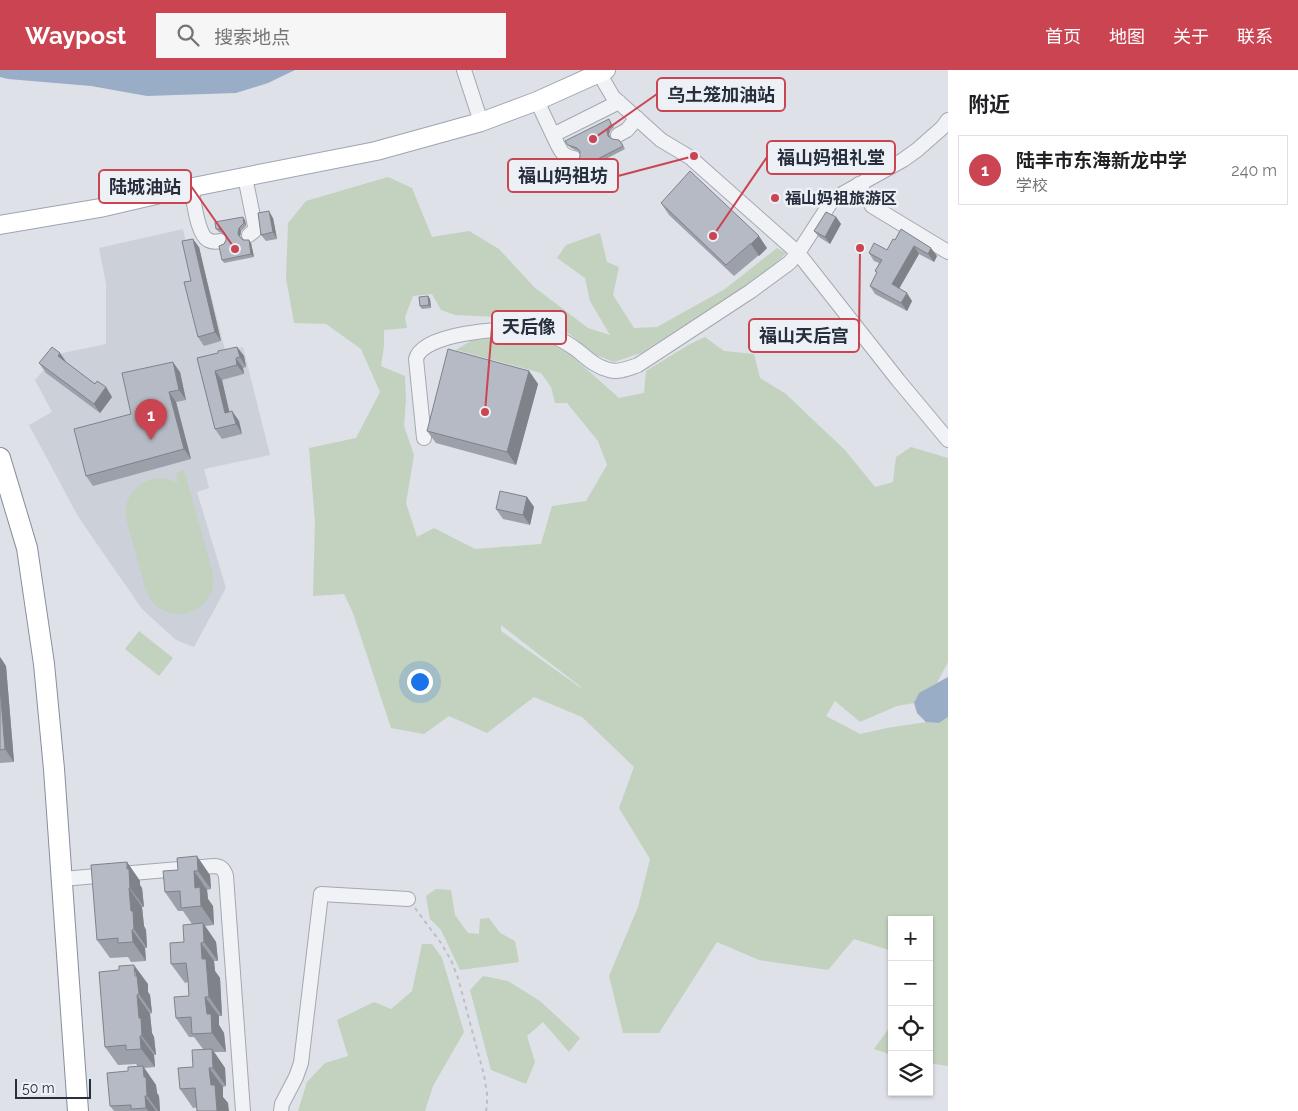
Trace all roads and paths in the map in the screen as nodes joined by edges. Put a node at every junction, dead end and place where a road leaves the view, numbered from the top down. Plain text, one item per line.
1 (465, 71) edge
2 (603, 72) edge
3 (537, 101) junction
4 (619, 102) junction
5 (637, 118) junction
6 (948, 120) edge
7 (481, 122) junction
8 (553, 134) junction
9 (618, 135) dead end
10 (574, 158) dead end
11 (244, 177) junction
12 (859, 184) junction
13 (191, 188) junction
14 (0, 225) edge
15 (249, 234) dead end
16 (220, 241) dead end
17 (948, 252) edge
18 (798, 253) junction
19 (424, 438) dead end
20 (948, 440) edge
21 (0, 458) edge
22 (62, 879) junction
23 (408, 899) joint
24 (78, 1111) edge
25 (242, 1111) edge
26 (281, 1111) edge
27 (486, 1111) edge

1 - 7 street
2 - 3 main road
2 - 4 street
3 - 7 main road
3 - 8 street
4 - 5 street
4 - 8 street
5 - 9 street
5 - 18 street
6 - 12 street
7 - 11 main road
8 - 10 street
11 - 13 main road
11 - 15 street
12 - 17 street
12 - 18 street
13 - 14 main road
13 - 16 street
18 - 19 street
18 - 20 street
21 - 22 highway
22 - 24 highway
22 - 25 street
23 - 26 street
23 - 27 path

